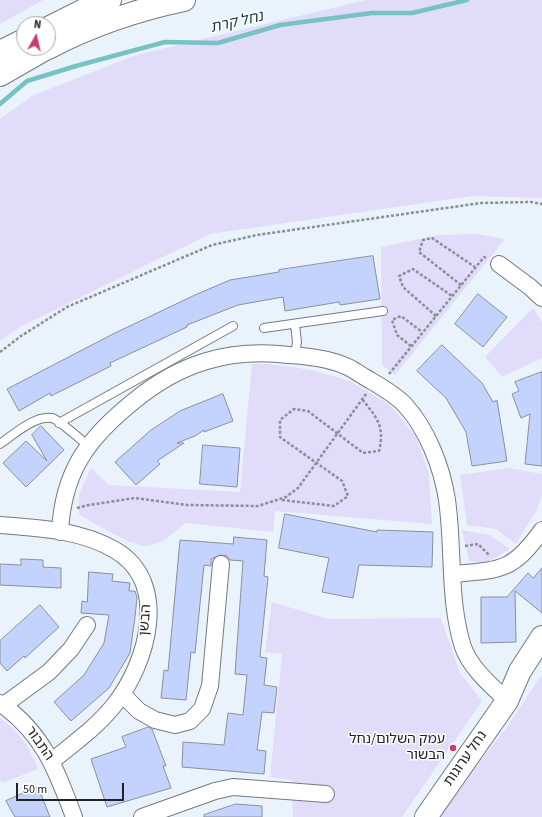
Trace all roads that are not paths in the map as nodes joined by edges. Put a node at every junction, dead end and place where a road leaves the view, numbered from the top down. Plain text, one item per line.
1 (110, 0) edge
2 (184, 0) edge
3 (56, 24) edge
4 (16, 44) edge
5 (56, 44) edge
6 (0, 52) edge
7 (34, 56) edge
8 (0, 75) edge
9 (498, 264) road end
10 (542, 298) edge
11 (383, 311) dead end
12 (295, 324) junction
13 (233, 326) dead end
14 (264, 328) dead end
15 (295, 355) junction
16 (59, 423) junction
17 (0, 444) edge
18 (89, 446) junction
19 (0, 525) edge
20 (542, 530) edge
21 (60, 532) junction
22 (221, 564) dead end
23 (453, 574) junction
24 (87, 625) dead end
25 (542, 637) edge
26 (542, 663) edge
27 (122, 694) junction
28 (507, 701) junction
29 (2, 704) edge
30 (52, 761) junction
31 (326, 794) dead end
32 (74, 817) edge
33 (142, 817) edge
34 (426, 817) edge

1 - 3 main road
2 - 5 main road
4 - 6 main road
7 - 8 main road
9 - 10 street
11 - 12 lane
12 - 14 lane
12 - 15 lane
13 - 16 lane
15 - 18 street
15 - 23 street
16 - 17 lane
16 - 18 lane
18 - 21 street
19 - 21 street, הבשן
20 - 23 street
21 - 27 street, הבשן
22 - 27 street
23 - 28 street
24 - 29 street
25 - 28 main road, נחל ערוגות
26 - 28 main road, נחל ערוגות
27 - 30 street, הבשן
28 - 34 main road, נחל ערוגות
29 - 30 street, התבור
30 - 32 street, התבור
31 - 33 street

